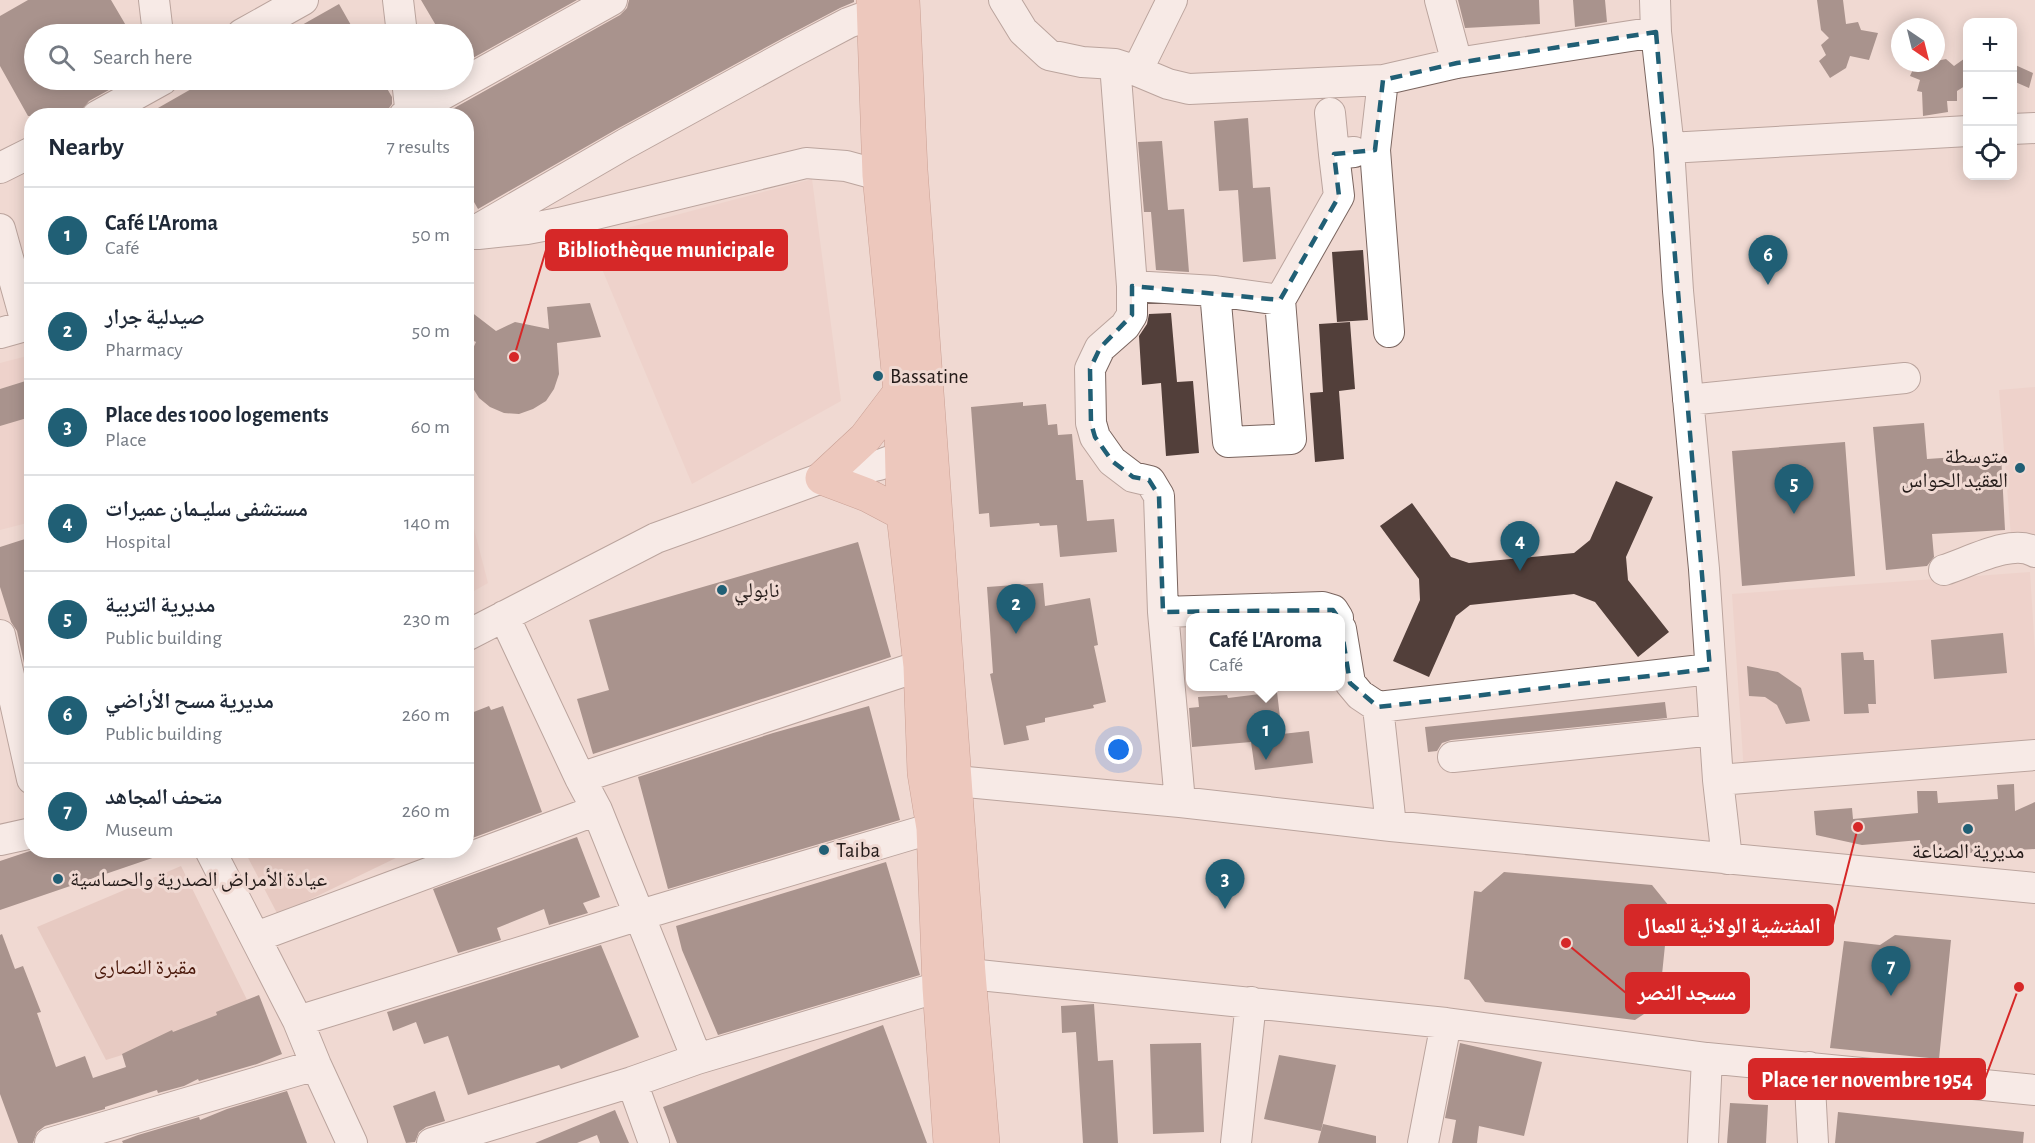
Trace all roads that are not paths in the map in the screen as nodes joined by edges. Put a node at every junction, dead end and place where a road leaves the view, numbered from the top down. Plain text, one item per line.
1 (154, 0) edge
2 (303, 0) edge
3 (398, 0) edge
4 (612, 0) edge
5 (1004, 0) edge
6 (1172, 0) edge
7 (1440, 0) edge
8 (1655, 0) edge
9 (889, 6) edge
10 (157, 24) edge
11 (260, 24) edge
12 (401, 24) edge
13 (1656, 32) junction
14 (1457, 63) junction
15 (1126, 68) junction
16 (474, 77) edge
17 (1383, 80) junction
18 (144, 90) edge
19 (408, 90) edge
20 (452, 90) edge
21 (111, 108) edge
22 (409, 108) edge
23 (420, 108) edge
24 (1330, 113) dead end
25 (2035, 128) edge
26 (2017, 129) edge
27 (1963, 131) edge
28 (1669, 148) junction
29 (1375, 150) junction
30 (1334, 154) junction
31 (24, 156) edge
32 (0, 168) edge
33 (911, 170) junction
34 (879, 175) junction
35 (0, 230) edge
36 (474, 231) edge
37 (474, 234) edge
38 (1132, 286) junction
39 (1215, 291) junction
40 (1280, 300) junction
41 (12, 328) edge
42 (1389, 332) dead end
43 (1905, 378) dead end
44 (900, 392) junction
45 (1688, 400) junction
46 (932, 451) junction
47 (901, 457) junction
48 (822, 478) junction
49 (903, 514) junction
50 (2035, 552) edge
51 (1944, 570) dead end
52 (1163, 612) junction
53 (1335, 613) edge
54 (504, 616) junction
55 (474, 632) edge
56 (0, 635) edge
57 (1345, 652) edge
58 (920, 666) junction
59 (1710, 669) junction
60 (1378, 707) junction
61 (1714, 730) junction
62 (24, 743) edge
63 (2035, 755) edge
64 (1453, 757) dead end
65 (580, 778) junction
66 (1718, 780) junction
67 (940, 781) junction
68 (1180, 802) junction
69 (597, 810) junction
70 (1391, 826) junction
71 (933, 828) junction
72 (24, 835) edge
73 (0, 840) edge
74 (474, 856) edge
75 (214, 858) edge
76 (469, 858) edge
77 (1727, 859) junction
78 (2035, 888) edge
79 (640, 915) junction
80 (256, 938) junction
81 (969, 974) junction
82 (939, 987) junction
83 (1251, 1002) junction
84 (298, 1021) junction
85 (1446, 1023) junction
86 (1707, 1058) junction
87 (697, 1059) junction
88 (316, 1065) junction
89 (1809, 1067) junction
90 (632, 1082) junction
91 (2035, 1090) edge
92 (982, 1137) edge
93 (943, 1140) edge
94 (50, 1143) edge
95 (352, 1143) edge
96 (432, 1143) edge
97 (654, 1143) edge
98 (1236, 1143) edge
99 (1423, 1143) edge
100 (1702, 1143) edge
101 (1814, 1143) edge

1 - 10 street
2 - 11 street
3 - 12 street
4 - 16 street
5 - 15 street
6 - 15 street
7 - 14 street
8 - 13 street
9 - 33 main road
9 - 34 main road
9 - 36 street
13 - 14 street
13 - 28 street
14 - 17 street
15 - 17 street
15 - 38 street
17 - 29 street
18 - 21 street
19 - 22 street
20 - 23 street
24 - 30 street
25 - 26 street
27 - 28 street
28 - 45 street
29 - 30 street
29 - 42 street
30 - 40 street
31 - 32 street
33 - 34 street
33 - 46 main road
34 - 37 street
34 - 44 main road
35 - 41 street
38 - 39 street
38 - 52 street
39 - 40 street
39 - 40 street
43 - 45 street
44 - 47 main road
44 - 48 main road
45 - 59 street
46 - 47 street
46 - 67 main road
47 - 48 street
47 - 49 main road
48 - 49 main road
48 - 54 street
49 - 58 main road
50 - 51 street
52 - 53 street
52 - 68 street
54 - 55 street
54 - 65 street
56 - 62 street
57 - 60 street
58 - 65 street
58 - 67 main road
59 - 60 street
59 - 61 street
60 - 70 street
61 - 64 street
61 - 66 street
63 - 66 street
65 - 69 street
66 - 77 street
67 - 68 street
67 - 71 main road
67 - 81 main road
68 - 70 street
69 - 74 street
69 - 79 street
70 - 77 street
71 - 79 street
71 - 82 main road
72 - 73 street
75 - 80 street
76 - 80 street
77 - 78 street
79 - 84 street
79 - 87 street
80 - 84 street
81 - 82 street
81 - 83 street
81 - 92 main road
82 - 87 street
82 - 93 main road
83 - 85 street
83 - 98 street
84 - 88 street
85 - 86 street
85 - 99 street
86 - 89 street
86 - 100 street
87 - 90 street
88 - 94 street
88 - 95 street
89 - 91 street
89 - 101 street
90 - 96 street
90 - 97 street
92 - 93 street

